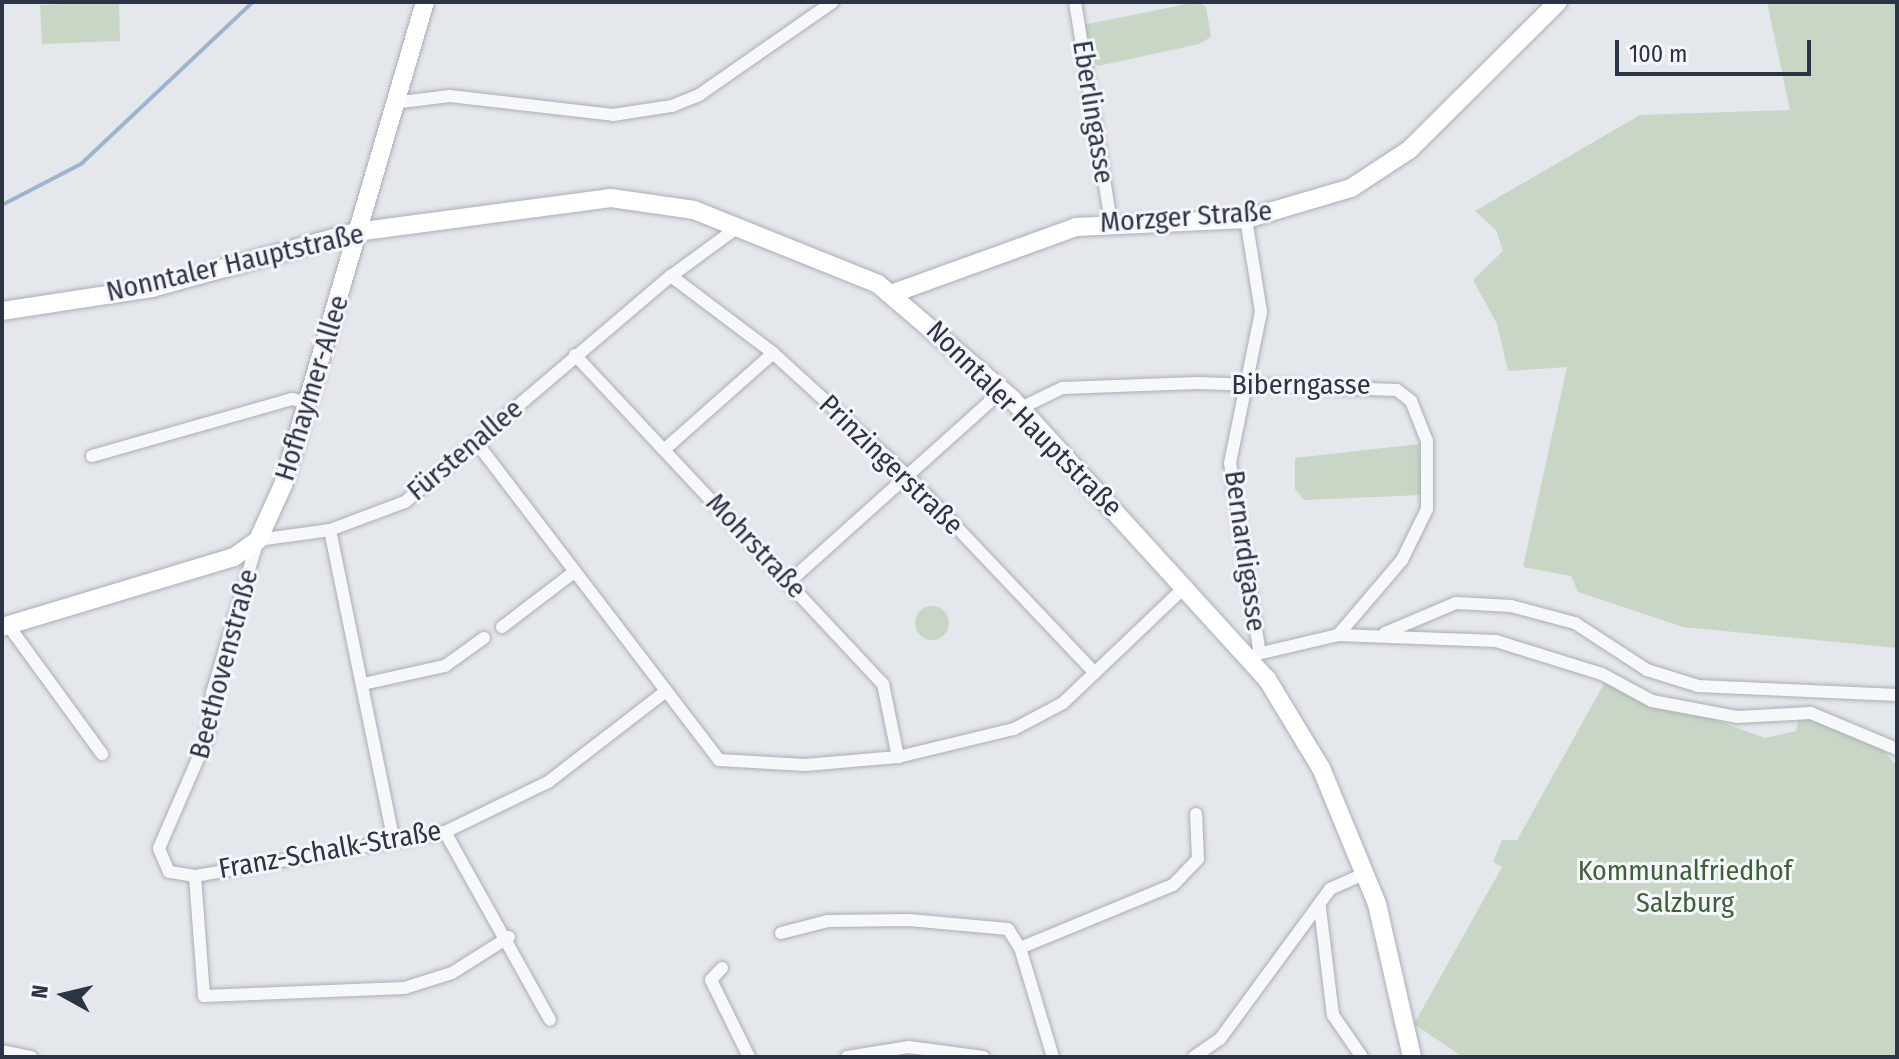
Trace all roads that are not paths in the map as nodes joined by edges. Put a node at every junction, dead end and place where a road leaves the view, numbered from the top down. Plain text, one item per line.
1 (425, 2) edge
2 (833, 2) edge
3 (1075, 2) edge
4 (1558, 2) edge
5 (393, 103) junction
6 (1246, 219) junction
7 (1111, 221) junction
8 (738, 227) junction
9 (356, 232) junction
10 (671, 276) junction
11 (894, 293) junction
12 (2, 311) edge
13 (773, 353) junction
14 (575, 355) junction
15 (1242, 386) junction
16 (1003, 390) junction
17 (308, 403) junction
18 (1021, 408) junction
19 (476, 442) junction
20 (665, 449) junction
21 (92, 456) dead end
22 (909, 477) junction
23 (330, 530) junction
24 (258, 540) junction
25 (573, 573) junction
26 (790, 581) junction
27 (1186, 586) junction
28 (5, 626) edge
29 (502, 627) dead end
30 (1382, 634) junction
31 (1338, 635) junction
32 (484, 638) dead end
33 (1254, 652) junction
34 (1095, 673) junction
35 (363, 684) junction
36 (665, 692) junction
37 (1897, 695) edge
38 (1897, 749) edge
39 (102, 754) dead end
40 (898, 757) junction
41 (1196, 814) dead end
42 (445, 832) junction
43 (393, 838) junction
44 (1364, 874) junction
45 (195, 876) junction
46 (1320, 908) junction
47 (781, 933) dead end
48 (509, 937) junction
49 (1020, 948) junction
50 (722, 968) dead end
51 (550, 1020) dead end
52 (2, 1051) edge
53 (31, 1057) edge
54 (749, 1057) edge
55 (847, 1057) edge
56 (983, 1057) edge
57 (1053, 1057) edge
58 (1194, 1057) edge
59 (1362, 1057) edge
60 (1412, 1057) edge

1 - 5 main road, Hofhaymer-Allee
2 - 5 street
3 - 7 street, Eberlingasse
4 - 6 main road, Morzger Straße
5 - 9 main road, Hofhaymer-Allee
6 - 7 main road, Morzger Straße
6 - 15 street, Bernardigasse
7 - 11 main road, Morzger Straße
8 - 9 main road, Nonntaler Hauptstraße
8 - 10 street, Fürstenallee
8 - 11 main road, Nonntaler Hauptstraße
9 - 12 main road, Nonntaler Hauptstraße
9 - 17 main road, Hofhaymer-Allee
10 - 13 street, Prinzingerstraße
10 - 14 street, Fürstenallee
11 - 16 main road, Nonntaler Hauptstraße
13 - 20 street
13 - 22 street, Prinzingerstraße
14 - 19 street, Fürstenallee
14 - 20 street, Mohrstraße
15 - 18 street, Biberngasse
15 - 31 street, Biberngasse
15 - 33 street, Bernardigasse
16 - 18 main road, Nonntaler Hauptstraße
16 - 22 street
17 - 21 street
17 - 24 main road, Hofhaymer-Allee
18 - 27 main road, Nonntaler Hauptstraße
19 - 23 street, Fürstenallee
19 - 25 street
20 - 26 street, Mohrstraße
22 - 26 street
22 - 34 street, Prinzingerstraße
23 - 24 street, Fürstenallee
23 - 35 street
24 - 28 main road, Fürstenallee
24 - 45 street, Beethovenstraße
25 - 29 street
25 - 36 street
26 - 40 street, Mohrstraße
27 - 33 main road, Nonntaler Hauptstraße
27 - 34 street
28 - 39 street, Fürstenallee
30 - 31 street
30 - 37 street
30 - 38 street
31 - 33 street
32 - 35 street
33 - 44 main road, Nonntaler Hauptstraße
34 - 40 street
35 - 43 street
36 - 40 street
36 - 42 street, Franz-Schalk-Straße
41 - 49 street
42 - 43 street, Franz-Schalk-Straße
42 - 48 street
43 - 45 street, Franz-Schalk-Straße
44 - 46 street
44 - 60 main road, Nonntaler Hauptstraße
45 - 48 street
46 - 58 street
46 - 59 street
47 - 49 street
48 - 51 street
49 - 57 street
50 - 54 street
52 - 53 street
55 - 56 street

